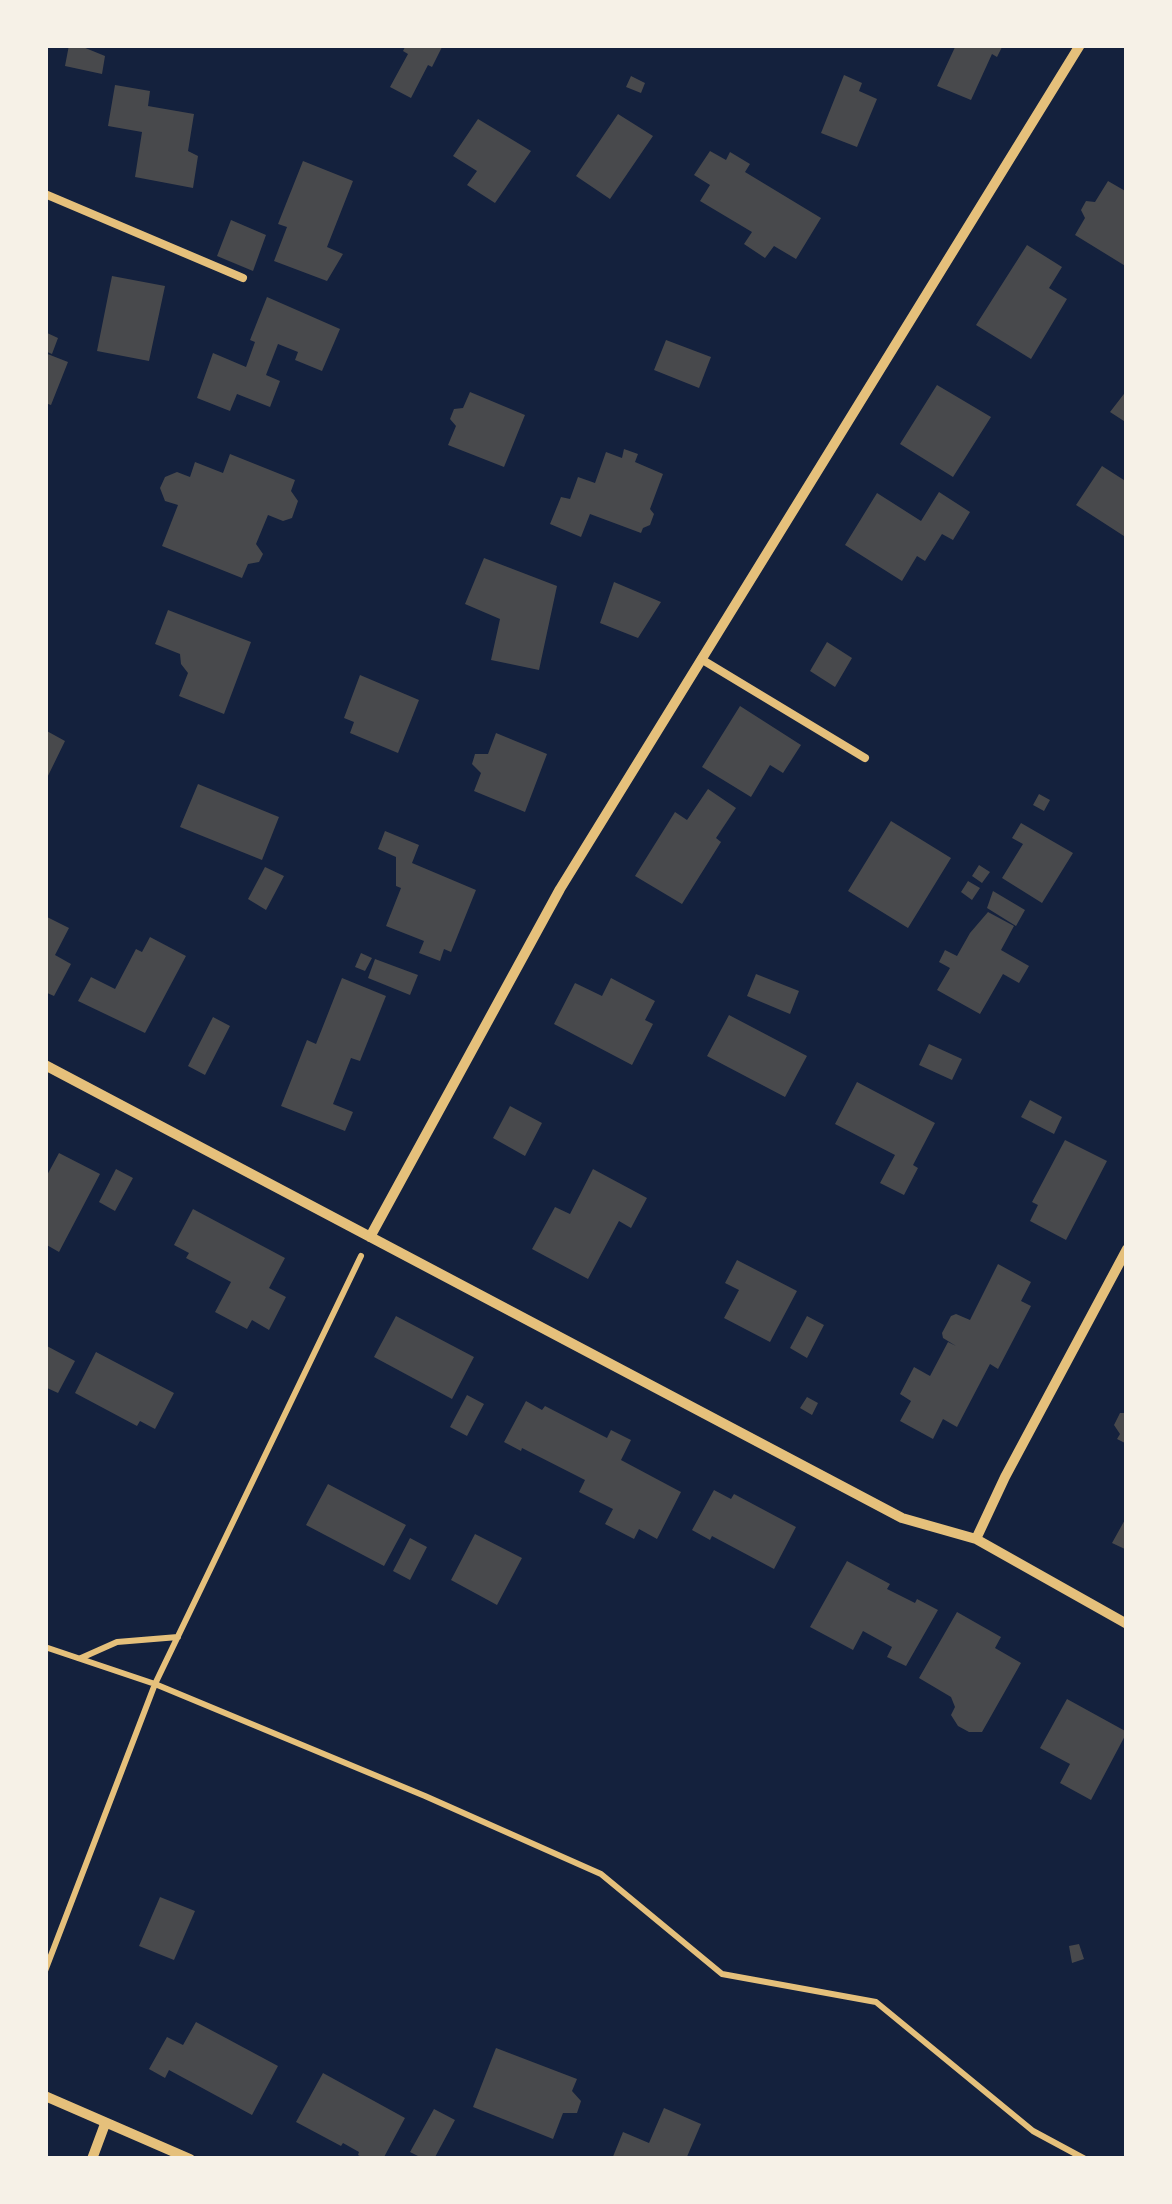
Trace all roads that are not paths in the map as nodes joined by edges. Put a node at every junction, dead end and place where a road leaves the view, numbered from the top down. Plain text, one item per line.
1 (1080, 45) edge
2 (45, 194) edge
3 (243, 278) dead end
4 (701, 659) junction
5 (865, 758) dead end
6 (45, 1065) edge
7 (370, 1237) junction
8 (1127, 1250) edge
9 (976, 1539) junction
10 (1127, 1624) edge
11 (45, 2096) edge
12 (106, 2124) junction
13 (92, 2159) edge
14 (190, 2159) edge

1 - 4 street
2 - 3 lane
4 - 5 lane
4 - 7 street
6 - 7 street
7 - 9 street
8 - 9 street
9 - 10 street
11 - 12 street
12 - 13 street
12 - 14 street

